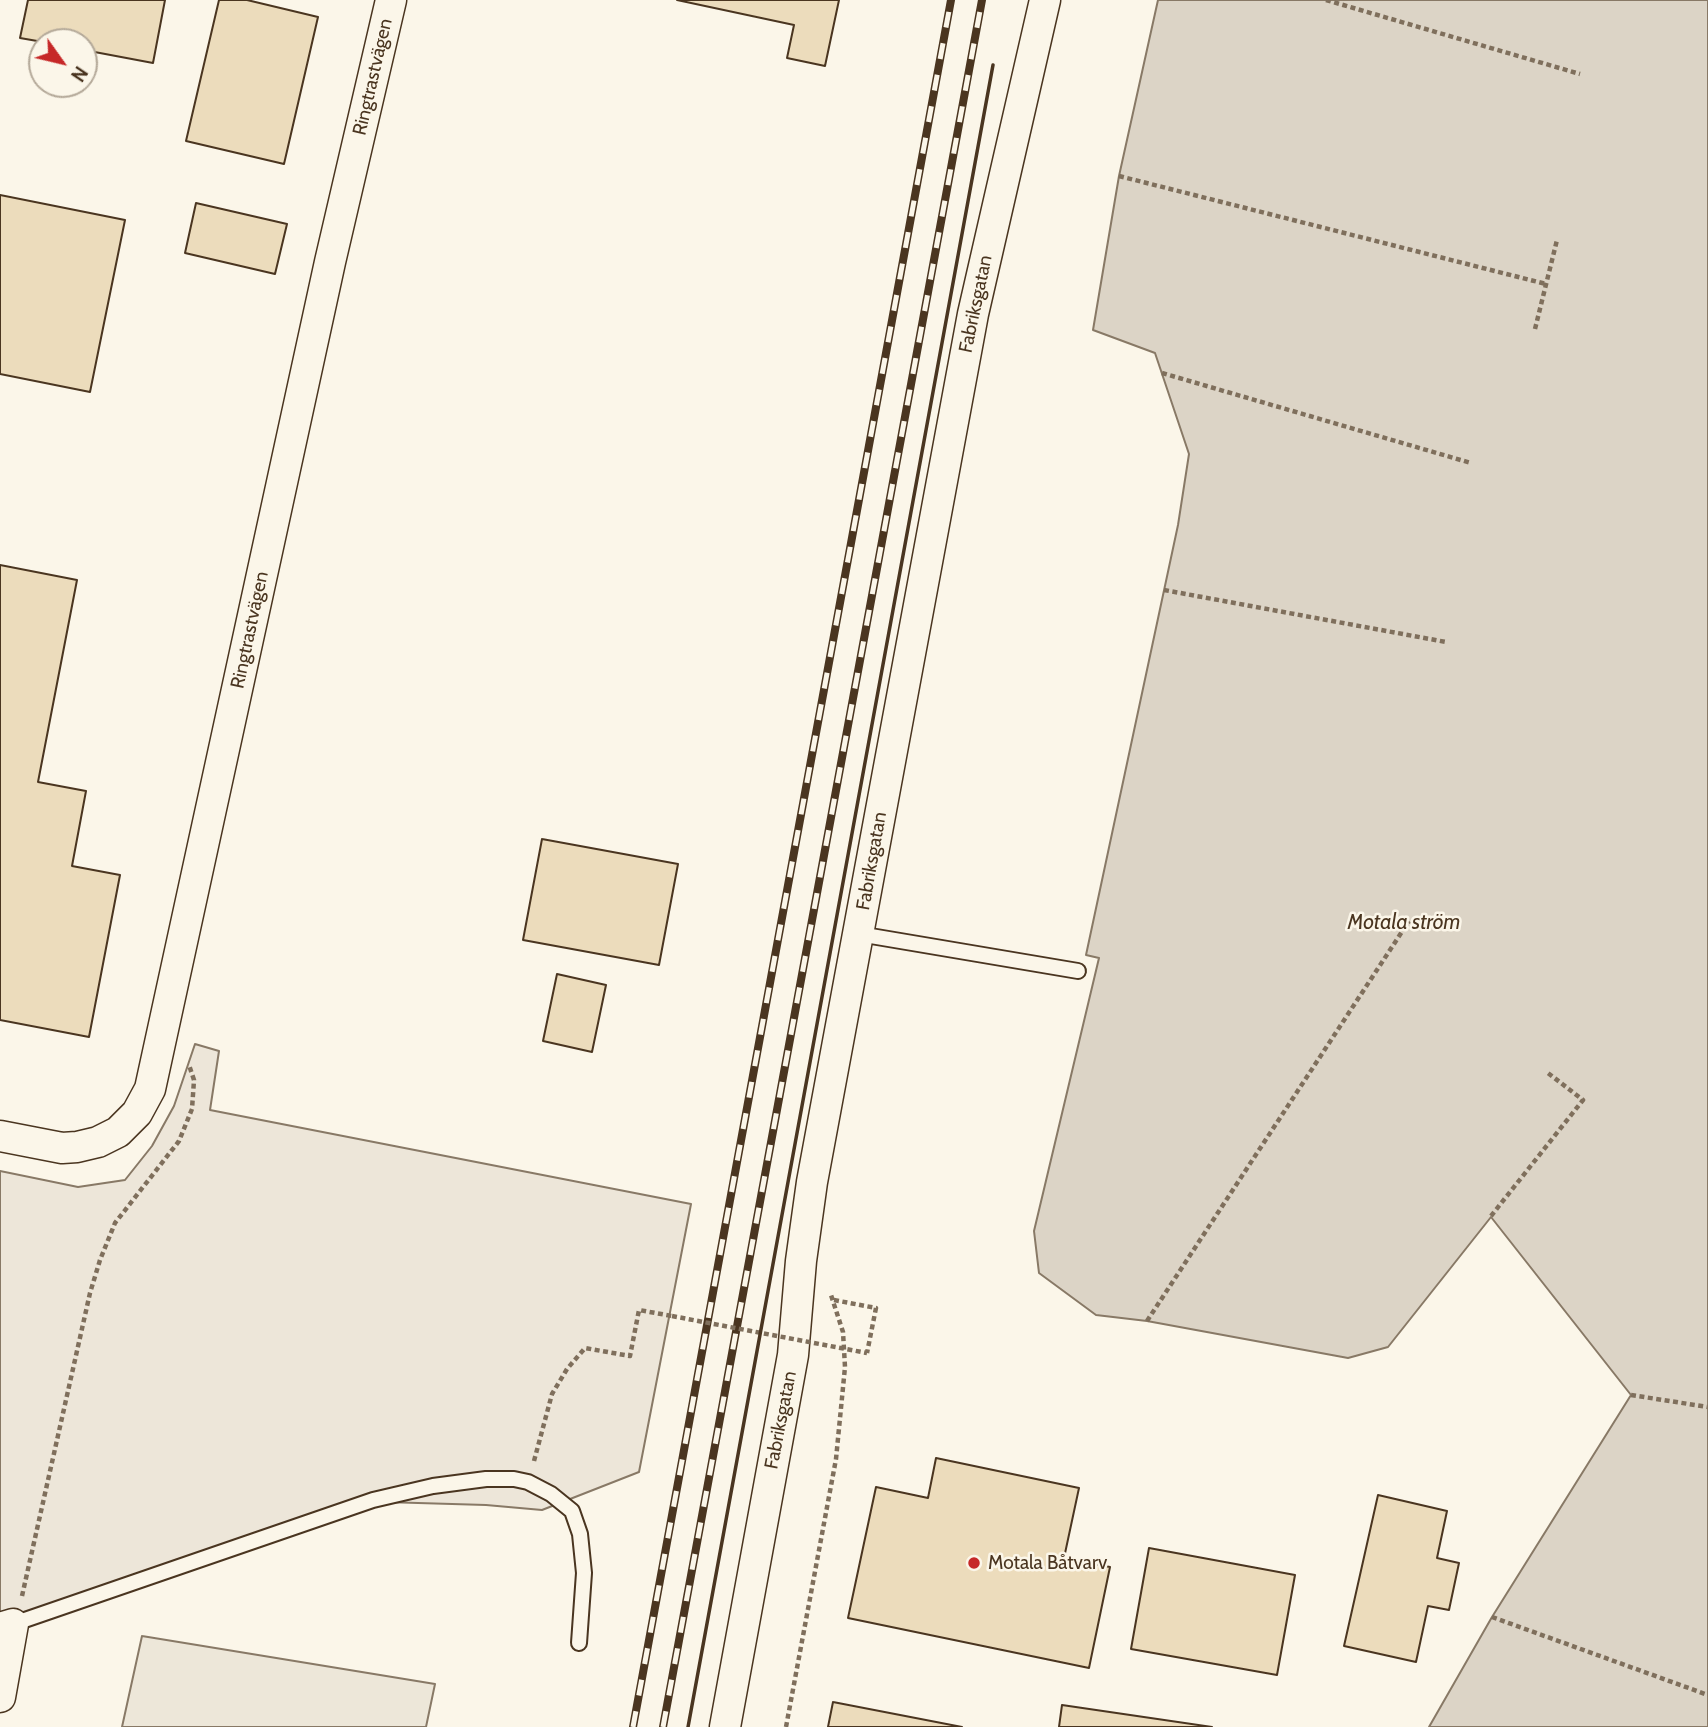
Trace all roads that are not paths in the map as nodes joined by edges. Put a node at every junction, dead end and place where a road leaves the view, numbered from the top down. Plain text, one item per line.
1 (391, 0) edge
2 (1045, 0) edge
3 (859, 934) junction
4 (1078, 971) dead end
5 (0, 1136) edge
6 (7, 1626) edge
7 (579, 1643) dead end
8 (0, 1698) edge
9 (725, 1727) edge

1 - 5 street, Ringtrastvägen
2 - 3 street, Fabriksgatan
3 - 4 lane
3 - 9 street, Fabriksgatan
6 - 7 lane
6 - 8 street

